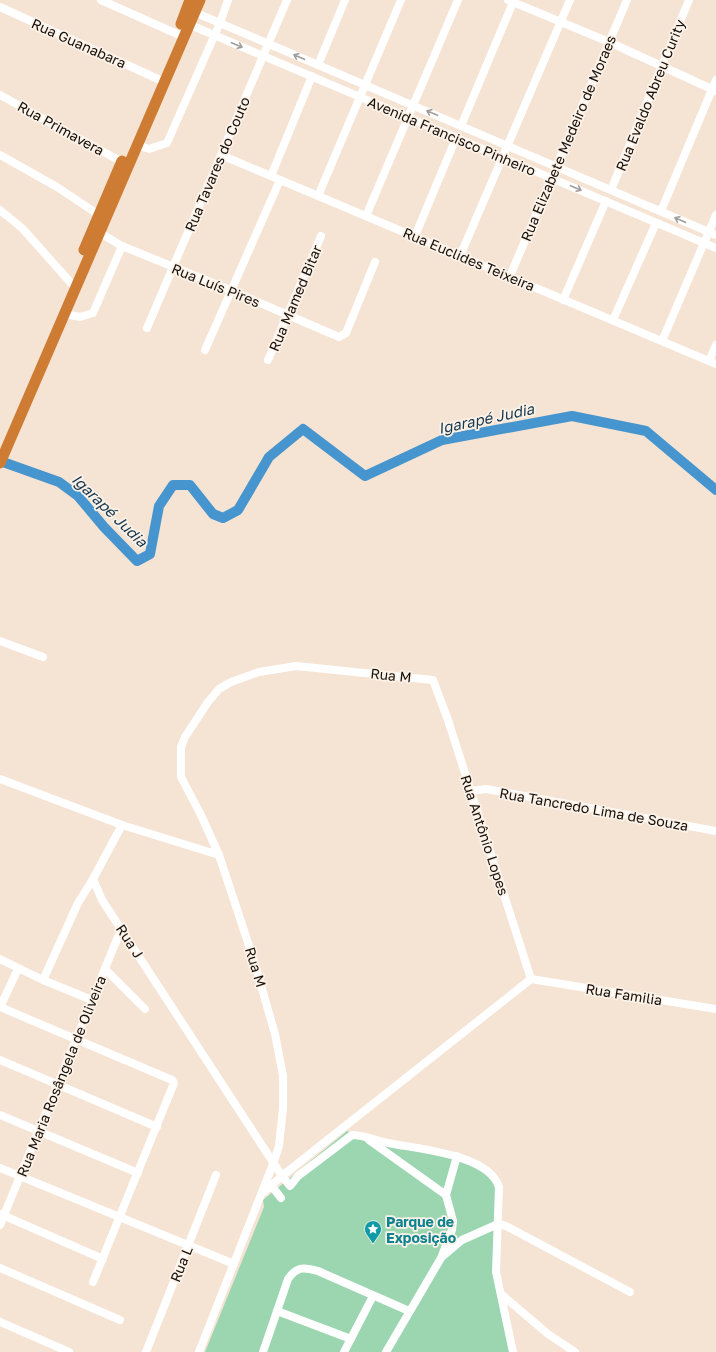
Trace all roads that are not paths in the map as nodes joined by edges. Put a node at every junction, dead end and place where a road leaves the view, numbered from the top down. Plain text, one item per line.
1 (101, 0) edge
2 (190, 0) edge
3 (200, 0) edge
4 (228, 0) edge
5 (287, 0) edge
6 (345, 0) edge
7 (401, 0) edge
8 (458, 0) edge
9 (570, 0) edge
10 (627, 0) edge
11 (689, 0) edge
12 (511, 1) edge
13 (0, 7) edge
14 (194, 12) junction
15 (560, 22) junction
16 (220, 23) junction
17 (188, 24) junction
18 (177, 34) junction
19 (215, 35) junction
20 (609, 42) junction
21 (268, 44) junction
22 (263, 56) junction
23 (318, 65) junction
24 (661, 66) junction
25 (312, 76) junction
26 (158, 78) junction
27 (716, 80) edge
28 (365, 85) junction
29 (714, 90) edge
30 (0, 95) edge
31 (360, 97) junction
32 (413, 106) junction
33 (408, 117) junction
34 (461, 126) junction
35 (456, 138) junction
36 (137, 145) junction
37 (508, 146) junction
38 (0, 155) edge
39 (221, 155) junction
40 (503, 158) junction
41 (122, 162) junction
42 (556, 167) junction
43 (271, 176) junction
44 (552, 178) junction
45 (280, 180) junction
46 (611, 190) junction
47 (318, 196) junction
48 (606, 201) junction
49 (0, 210) edge
50 (661, 211) junction
51 (99, 215) junction
52 (716, 215) edge
53 (366, 216) junction
54 (656, 223) junction
55 (100, 233) junction
56 (712, 233) edge
57 (321, 236) dead end
58 (414, 236) junction
59 (704, 243) junction
60 (122, 246) junction
61 (716, 248) edge
62 (460, 256) junction
63 (375, 262) dead end
64 (172, 267) junction
65 (510, 276) junction
66 (71, 283) junction
67 (230, 290) junction
68 (563, 300) junction
69 (65, 314) junction
70 (287, 315) junction
71 (613, 320) junction
72 (147, 328) dead end
73 (662, 341) junction
74 (716, 345) edge
75 (205, 350) dead end
76 (268, 360) dead end
77 (712, 362) edge
78 (10, 431) junction
79 (0, 448) edge
80 (0, 463) edge
81 (0, 641) edge
82 (43, 657) dead end
83 (438, 691) joint
84 (0, 779) edge
85 (471, 791) junction
86 (122, 825) junction
87 (716, 831) edge
88 (219, 855) junction
89 (94, 879) junction
90 (122, 928) junction
91 (0, 959) edge
92 (18, 969) junction
93 (105, 969) junction
94 (531, 979) junction
95 (43, 980) junction
96 (92, 1000) junction
97 (0, 1007) edge
98 (145, 1009) dead end
99 (716, 1009) edge
100 (76, 1039) junction
101 (0, 1060) edge
102 (58, 1084) junction
103 (0, 1115) edge
104 (157, 1127) junction
105 (39, 1131) junction
106 (367, 1139) junction
107 (457, 1156) junction
108 (273, 1164) junction
109 (0, 1168) edge
110 (138, 1173) junction
111 (20, 1176) junction
112 (216, 1176) dead end
113 (282, 1176) junction
114 (271, 1185) junction
115 (261, 1194) junction
116 (446, 1195) junction
117 (281, 1198) dead end
118 (2, 1215) edge
119 (120, 1218) junction
120 (498, 1224) junction
121 (0, 1225) edge
122 (188, 1246) junction
123 (441, 1258) junction
124 (103, 1259) junction
125 (234, 1264) junction
126 (0, 1268) edge
127 (93, 1282) dead end
128 (630, 1292) dead end
129 (501, 1294) junction
130 (374, 1296) junction
131 (277, 1311) junction
132 (409, 1311) junction
133 (120, 1320) dead end
134 (0, 1322) edge
135 (351, 1339) junction
136 (69, 1352) edge
137 (146, 1352) edge
138 (199, 1352) edge
139 (263, 1352) edge
140 (344, 1352) edge
141 (386, 1352) edge
142 (513, 1352) edge
143 (575, 1352) edge

1 - 18 street
2 - 18 highway
3 - 14 highway
4 - 16 street
5 - 21 street, Rua Tavares do Couto
6 - 23 street
7 - 28 street
8 - 32 street
9 - 15 street
10 - 20 street, Rua Elizabete Medeiro de Moraes
11 - 24 street, Rua Evaldo Abreu Curity
12 - 15 street
12 - 34 street
13 - 26 street, Rua Guanabara
14 - 16 street, Avenida Francisco Pinheiro
14 - 17 highway
15 - 20 street
15 - 37 street
16 - 19 street
16 - 21 street, Avenida Francisco Pinheiro
17 - 19 street, Avenida Francisco Pinheiro
17 - 36 highway
18 - 26 highway
19 -> 22 street, Avenida Francisco Pinheiro
19 - 36 street
20 - 24 street
20 - 42 street, Rua Elizabete Medeiro de Moraes
21 - 22 street, Rua Tavares do Couto
23 -> 21 street, Avenida Francisco Pinheiro
22 - 25 street, Avenida Francisco Pinheiro
22 - 39 street, Rua Tavares do Couto
23 - 28 street, Avenida Francisco Pinheiro
24 - 29 street
24 - 46 street, Rua Evaldo Abreu Curity
25 - 31 street, Avenida Francisco Pinheiro
25 - 43 street
26 - 41 highway
27 - 29 street
28 - 31 street
28 - 32 street, Avenida Francisco Pinheiro
29 - 50 street
30 - 41 street, Rua Primavera
31 - 33 street, Avenida Francisco Pinheiro
31 - 47 street
32 - 33 street
34 -> 32 street, Avenida Francisco Pinheiro
33 - 35 street, Avenida Francisco Pinheiro
33 - 53 street
34 - 37 street, Avenida Francisco Pinheiro
35 - 40 street, Avenida Francisco Pinheiro
35 - 58 street
36 - 55 highway
37 - 40 street
37 - 42 street, Avenida Francisco Pinheiro
38 - 51 street
39 - 43 street, Rua Euclides Teixeira
39 - 64 street, Rua Tavares do Couto
40 - 44 street, Avenida Francisco Pinheiro
40 - 62 street
41 - 51 highway
42 - 44 street, Rua Elizabete Medeiro de Moraes
42 - 46 street, Avenida Francisco Pinheiro
43 - 45 street, Rua Euclides Teixeira
44 -> 48 street, Avenida Francisco Pinheiro
44 - 65 street, Rua Elizabete Medeiro de Moraes
45 - 47 street, Rua Euclides Teixeira
45 - 67 street
46 - 50 street, Avenida Francisco Pinheiro
47 - 53 street, Rua Euclides Teixeira
48 - 54 street, Avenida Francisco Pinheiro
48 - 68 street
49 - 66 street
56 -> 50 street, Avenida Francisco Pinheiro
51 - 66 highway
52 - 56 street
53 - 58 street, Rua Euclides Teixeira
54 - 59 street, Avenida Francisco Pinheiro
54 - 71 street
55 - 60 street, Rua Luís Pires
55 - 69 highway
56 - 59 street
57 - 70 street, Rua Mamed Bitar
58 - 62 street, Rua Euclides Teixeira
59 - 61 street, Avenida Francisco Pinheiro
59 - 73 street
60 - 64 street, Rua Luís Pires
60 - 69 street
62 - 65 street, Rua Euclides Teixeira
63 - 70 street, Rua Luís Pires
64 - 67 street, Rua Luís Pires
64 - 72 street, Rua Tavares do Couto
65 - 68 street, Rua Euclides Teixeira
66 - 78 highway
67 - 70 street, Rua Luís Pires
67 - 75 street
68 - 71 street, Rua Euclides Teixeira
69 - 78 highway
70 - 76 street, Rua Mamed Bitar
71 - 73 street, Rua Euclides Teixeira
73 - 77 street, Rua Euclides Teixeira
74 - 77 street
78 - 79 highway
78 - 80 highway
81 - 82 street
83 - 85 street, Rua Antônio Lopes
83 - 88 street, Rua M
84 - 86 street
85 - 87 street, Rua Tancredo Lima de Souza
85 - 94 street, Rua Antônio Lopes
86 - 88 street
86 - 89 street
88 - 108 street, Rua M
89 - 90 street, Rua J
89 - 95 street
90 - 93 street, Rua Maria Rosângela de Oliveira
90 - 108 street, Rua J
91 - 92 street
92 - 95 street
92 - 97 street
93 - 96 street, Rua Maria Rosângela de Oliveira
93 - 98 street
94 - 99 street, Rua Familia
94 - 113 street
95 - 96 street
96 - 100 street, Rua Maria Rosângela de Oliveira
97 - 100 street
100 - 102 street, Rua Maria Rosângela de Oliveira
100 - 104 street
101 - 102 street
102 - 104 street
102 - 105 street, Rua Maria Rosângela de Oliveira
103 - 105 street
104 - 110 street
105 - 110 street
105 - 111 street, Rua Maria Rosângela de Oliveira
106 - 107 street
106 - 113 street
106 - 116 street
107 - 116 street
107 - 120 street
108 - 113 street
108 - 115 street, Rua M
109 - 111 street
110 - 119 street
111 - 118 street, Rua Maria Rosângela de Oliveira
111 - 119 street
112 - 122 street, Rua L
113 - 114 street
114 - 115 street
114 - 117 street
115 - 125 street, Rua M
116 - 123 street
118 - 121 street, Rua Maria Rosângela de Oliveira
118 - 124 street
119 - 122 street
119 - 124 street
120 - 123 street
120 - 128 street
120 - 129 street
122 - 125 street
122 - 137 street, Rua L
123 - 132 street
124 - 127 street
125 - 138 street, Rua M
126 - 133 street
129 - 142 street
129 - 143 street
130 - 131 street
130 - 132 street
130 - 135 street
131 - 135 street
131 - 139 street
132 - 141 street
134 - 136 street
135 - 140 street

